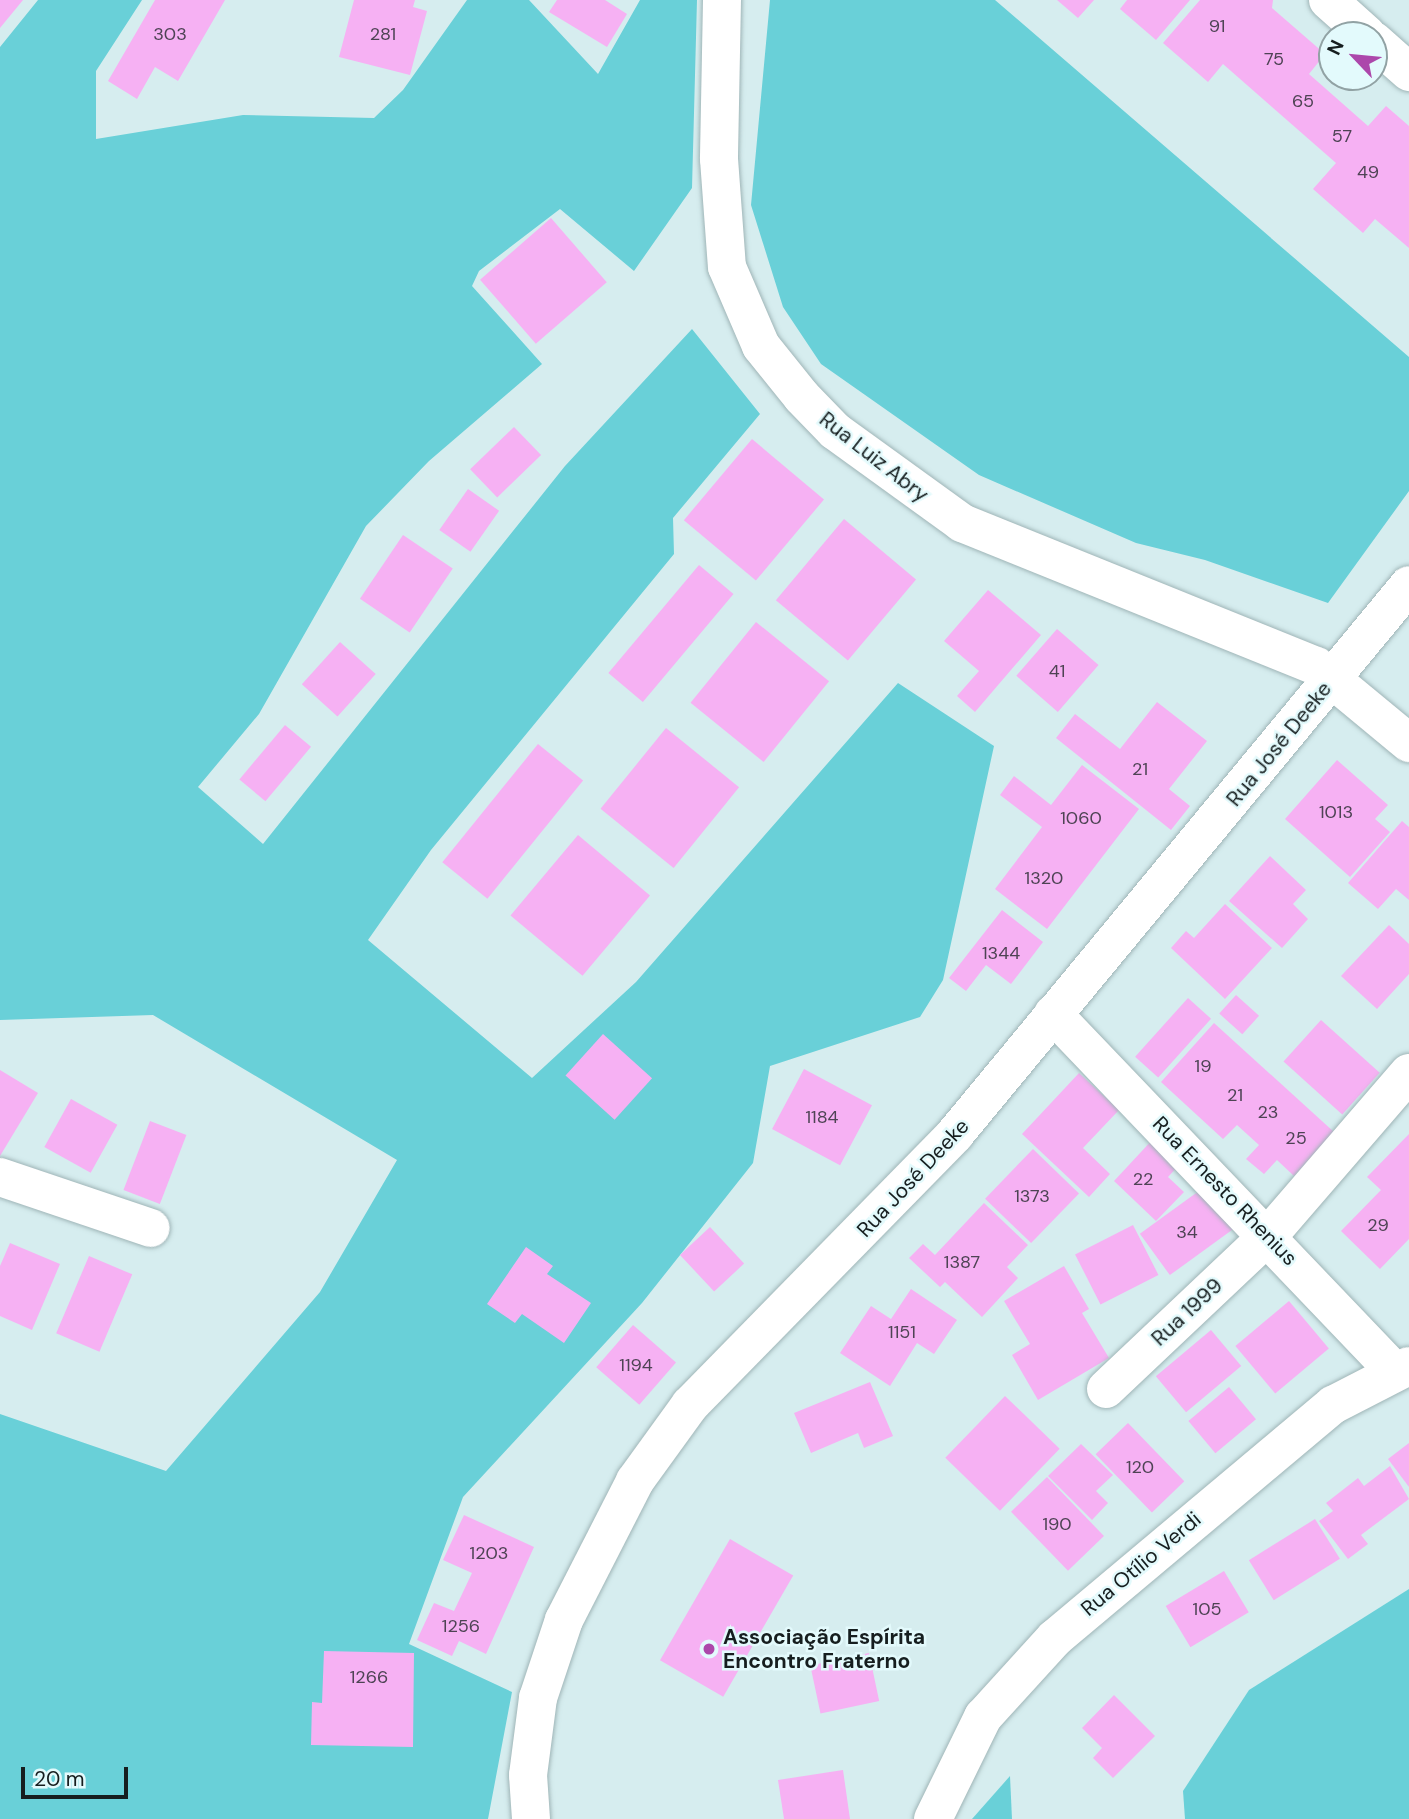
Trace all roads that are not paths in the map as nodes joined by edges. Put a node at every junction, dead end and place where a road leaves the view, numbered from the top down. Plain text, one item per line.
1 (722, 0) edge
2 (1328, 0) edge
3 (1351, 21) edge
4 (1388, 53) edge
5 (1409, 72) edge
6 (1409, 585) edge
7 (1334, 677) junction
8 (1409, 743) edge
9 (1053, 1014) junction
10 (1409, 1073) edge
11 (0, 1177) edge
12 (151, 1228) dead end
13 (1269, 1235) junction
14 (1401, 1368) edge
15 (1106, 1389) dead end
16 (531, 1819) edge
17 (933, 1819) edge

1 - 7 street, Rua Luiz Abry
2 - 3 street
4 - 5 street
6 - 7 street, Rua José Deeke
7 - 8 street, Rua Luiz Abry
7 - 9 street, Rua José Deeke
9 - 13 street, Rua Ernesto Rhenius
9 - 16 street, Rua José Deeke
10 - 13 street, Rua 1999
11 - 12 street
13 - 14 street, Rua Ernesto Rhenius
13 - 15 street, Rua 1999
14 - 17 street, Rua Otílio Verdi

